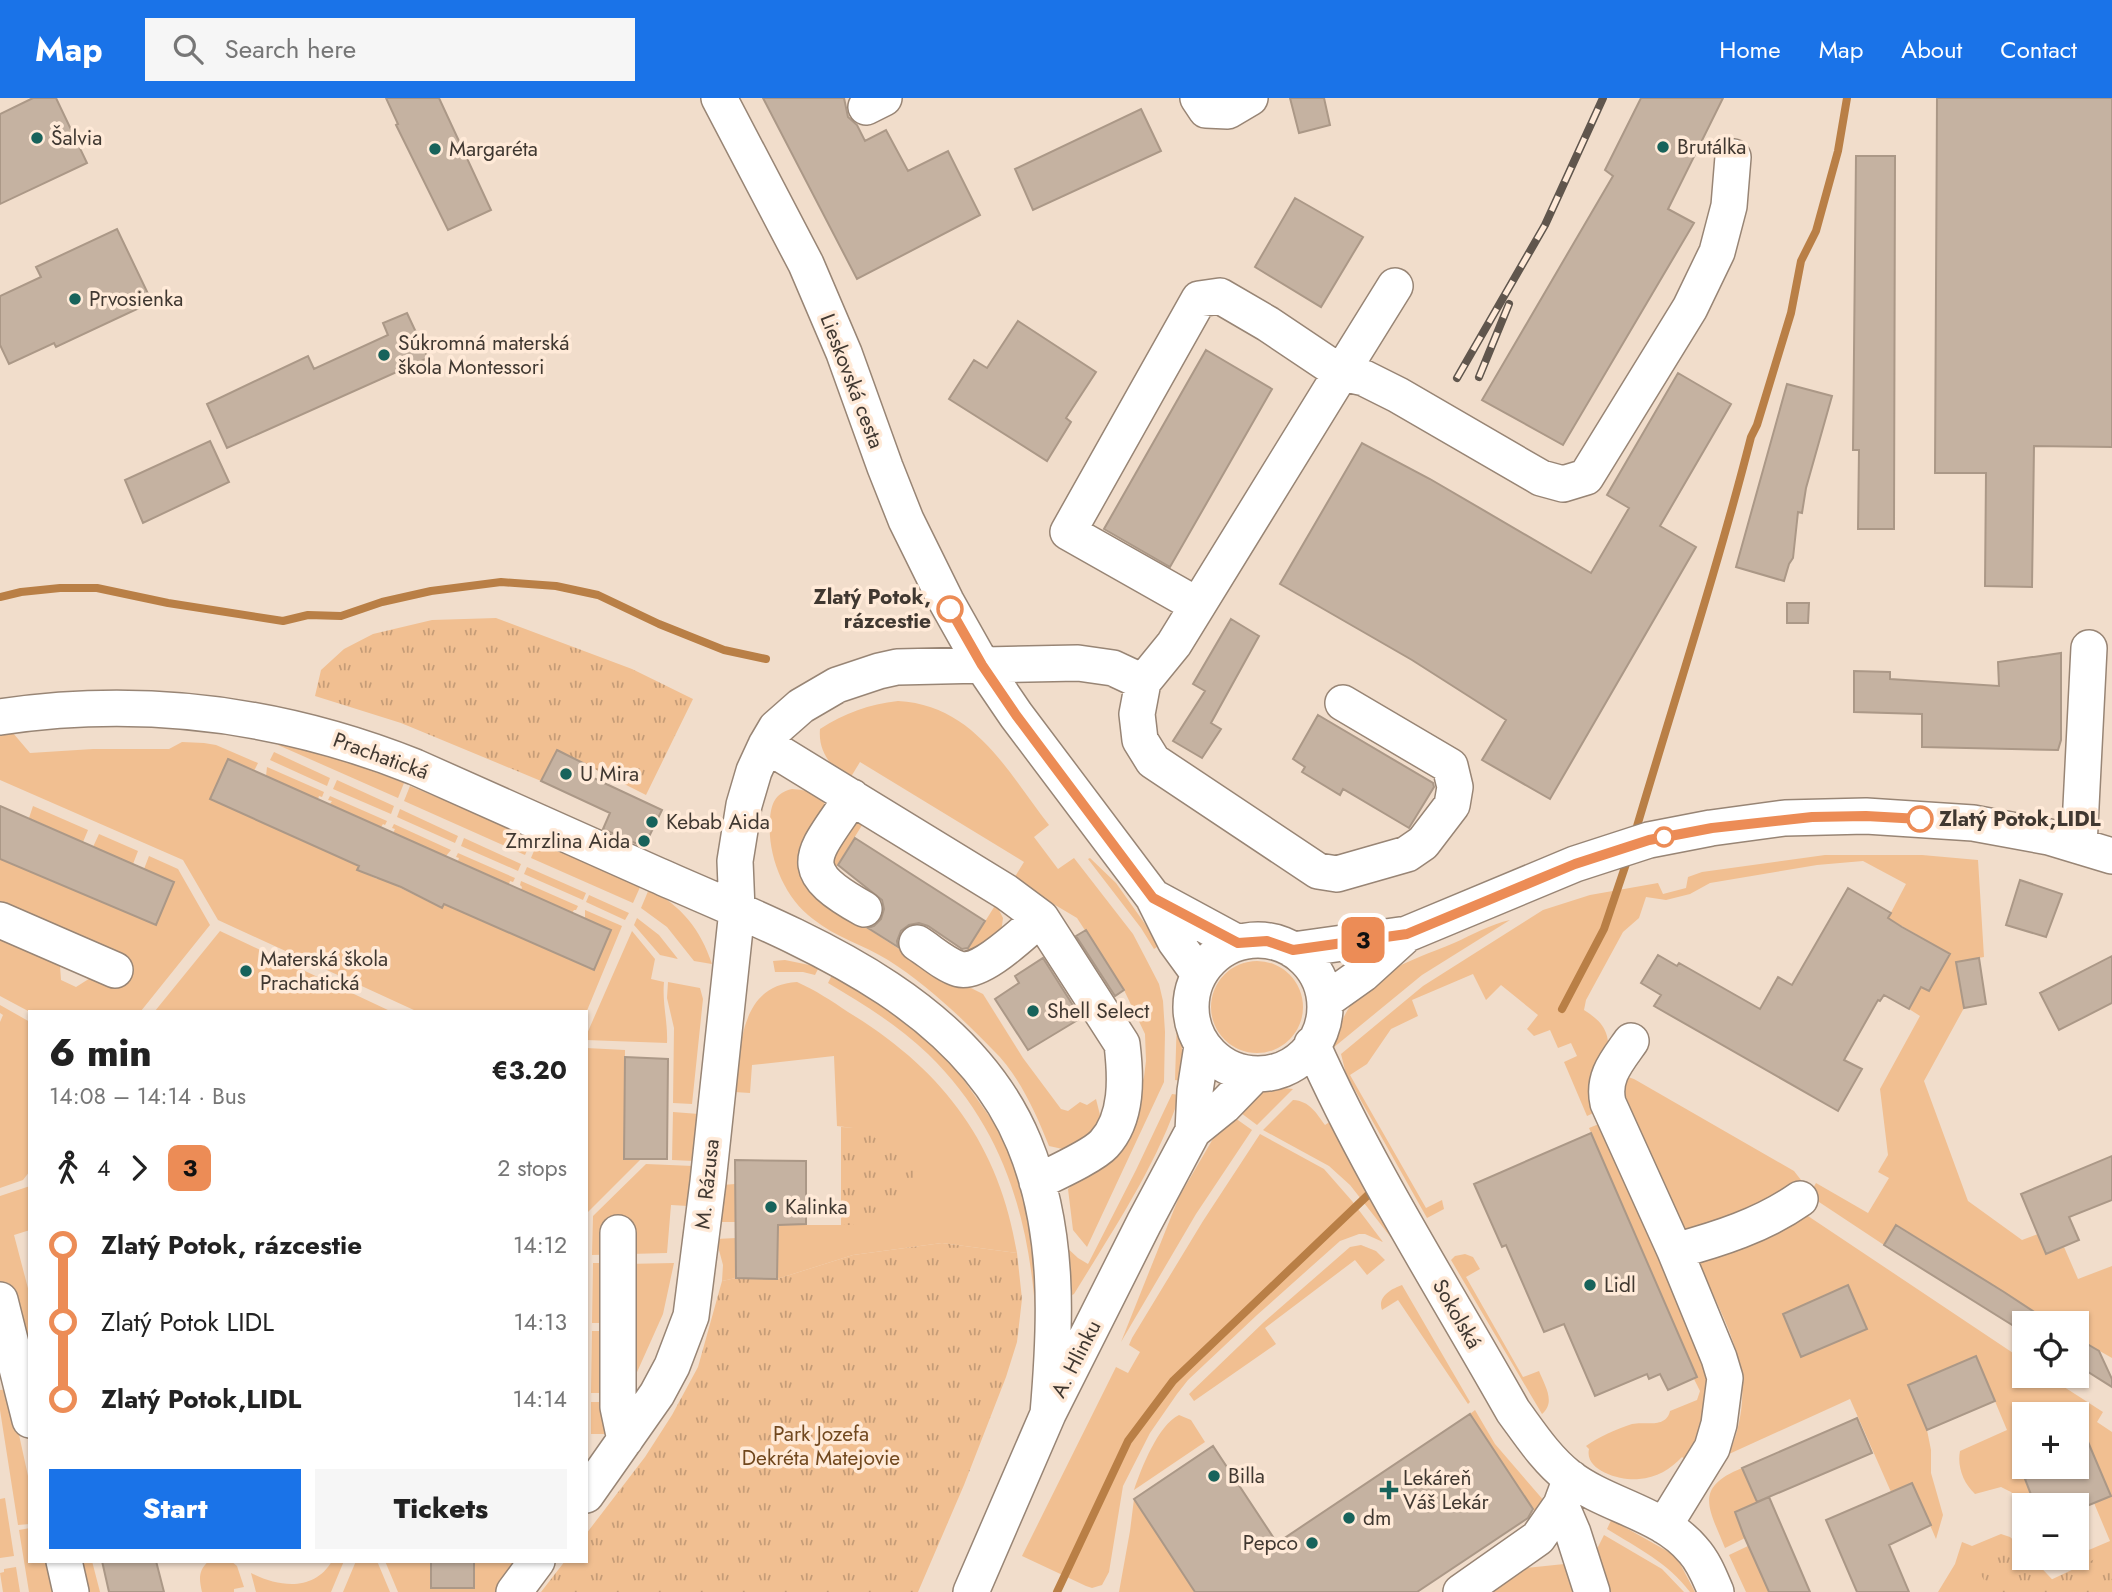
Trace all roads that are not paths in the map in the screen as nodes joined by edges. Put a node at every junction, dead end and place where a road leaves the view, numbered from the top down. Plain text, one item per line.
1 (719, 98) edge
2 (1198, 98) edge
3 (1250, 98) edge
4 (1733, 158) dead end
5 (1395, 286) dead end
6 (1340, 373) junction
7 (1197, 606) junction
8 (2089, 648) dead end
9 (982, 665) junction
10 (1143, 682) junction
11 (1343, 703) dead end
12 (0, 717) edge
13 (766, 744) junction
14 (852, 797) junction
15 (2079, 846) junction
16 (2112, 856) edge
17 (1153, 898) junction
18 (864, 909) dead end
19 (737, 911) junction
20 (1041, 918) junction
21 (0, 920) edge
22 (1407, 934) junction
23 (917, 943) dead end
24 (1238, 943) junction
25 (1293, 950) junction
26 (115, 970) dead end
27 (1199, 974) junction
28 (1325, 1001) junction
29 (1631, 1041) dead end
30 (1202, 1046) junction
31 (1302, 1054) junction
32 (1255, 1074) junction
33 (1193, 1131) junction
34 (1037, 1182) junction
35 (1800, 1199) dead end
36 (618, 1233) dead end
37 (1675, 1251) junction
38 (0, 1300) edge
39 (28, 1412) edge
40 (1048, 1414) junction
41 (625, 1440) junction
42 (588, 1491) edge
43 (1566, 1492) junction
44 (1664, 1526) junction
45 (64, 1563) edge
46 (536, 1563) edge
47 (71, 1592) edge
48 (514, 1592) edge
49 (971, 1592) edge
50 (1461, 1592) edge
51 (1591, 1592) edge
52 (1716, 1592) edge

1 - 9 street, Lieskovská cesta
2 - 3 street
4 - 6 street
5 - 6 street
6 - 7 street
6 - 7 street
7 - 10 street
8 - 15 street
9 - 10 street
9 - 13 street
9 - 17 street, Lieskovská cesta
10 - 11 street
12 - 19 street, Prachatická
13 - 14 street
13 - 19 street
14 - 18 street
14 - 20 street
15 - 16 street
15 - 22 street
17 - 24 street, Lieskovská cesta
17 - 27 street, Lieskovská cesta
19 - 34 street, Prachatická
19 - 41 street, M. Rázusa
20 - 23 street
20 - 34 street
21 - 26 street
22 - 25 street
22 - 28 street
24 - 25 street, Lieskovská cesta
24 - 27 street
25 - 28 street
27 - 30 street
28 - 31 street
29 - 37 street
30 - 32 street
30 - 33 street
31 - 32 street
31 - 43 street, Sokolská
32 - 33 street
33 - 40 street, A. Hlinku
34 - 40 street, Prachatická
35 - 37 street
36 - 41 street
37 - 44 street
38 - 39 street
40 - 49 street, A. Hlinku
41 - 42 street, M. Rázusa
43 - 44 street, Sokolská
43 - 50 street
43 - 51 street
44 - 52 street, Sokolská
45 - 47 street
46 - 48 street

